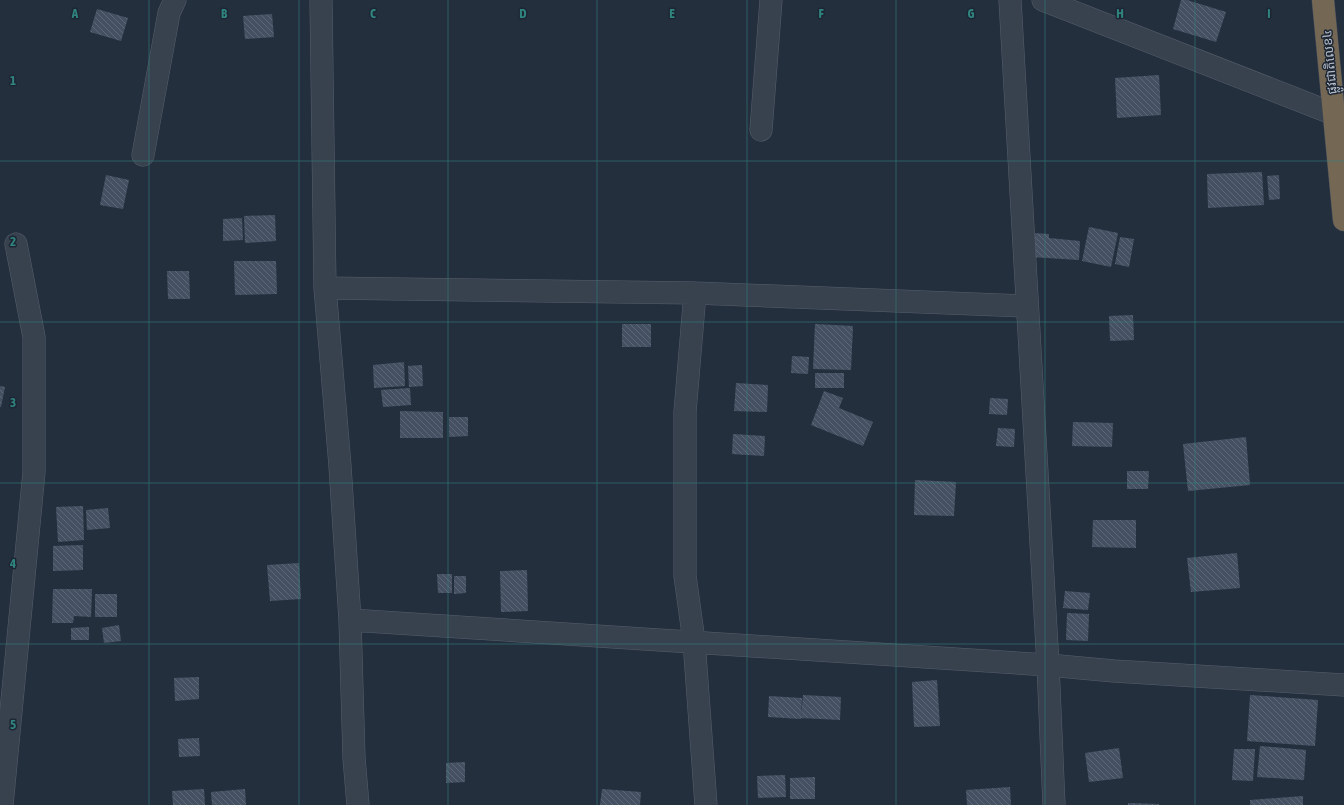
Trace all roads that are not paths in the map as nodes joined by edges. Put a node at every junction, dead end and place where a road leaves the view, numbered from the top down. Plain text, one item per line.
1 (174, 0) edge
2 (321, 0) edge
3 (771, 0) edge
4 (1010, 0) edge
5 (1043, 0) edge
6 (1323, 0) edge
7 (1088, 9) edge
8 (1334, 114) junction
9 (761, 130) dead end
10 (143, 155) dead end
11 (1344, 220) edge
12 (16, 244) dead end
13 (325, 288) junction
14 (695, 293) junction
15 (1027, 306) junction
16 (350, 620) junction
17 (694, 641) junction
18 (1048, 665) junction
19 (1344, 685) edge
20 (2, 805) edge
21 (358, 805) edge
22 (706, 805) edge
23 (1054, 805) edge

1 - 10 street
2 - 13 street
3 - 9 street
4 - 15 street
5 - 7 street
6 - 8 highway, ផ្លូវជាតិលេខ៤
7 - 8 street
8 - 11 highway, ផ្លូវជាតិលេខ៤
12 - 20 street
13 - 14 street
13 - 16 street
14 - 15 street
14 - 17 street
15 - 18 street
16 - 17 street
16 - 21 street
17 - 18 street
17 - 22 street
18 - 19 street
18 - 23 street

